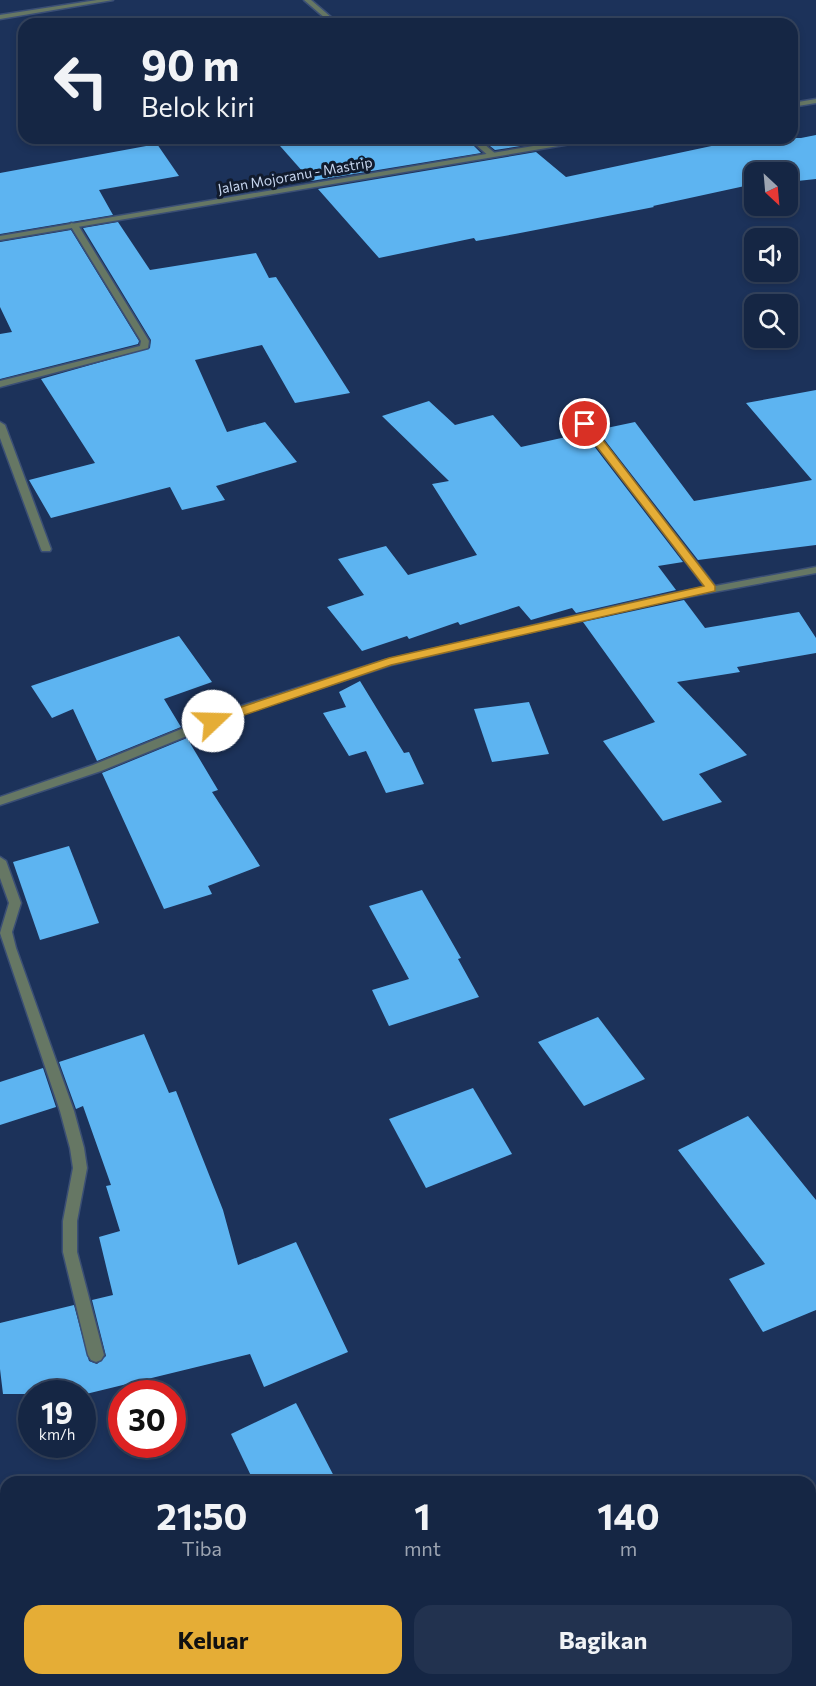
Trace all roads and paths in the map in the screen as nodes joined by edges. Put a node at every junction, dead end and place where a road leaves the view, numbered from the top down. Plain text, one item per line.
1 (110, 0) edge
2 (308, 0) edge
3 (0, 17) edge
4 (329, 18) edge
5 (816, 101) edge
6 (798, 104) edge
7 (479, 144) edge
8 (558, 144) edge
9 (493, 155) junction
10 (75, 225) junction
11 (0, 238) edge
12 (0, 384) edge
13 (585, 424) dead end
14 (0, 425) edge
15 (46, 549) dead end
16 (816, 570) edge
17 (711, 588) junction
18 (0, 801) edge
19 (0, 861) edge
20 (96, 1355) dead end

1 - 3 street
2 - 4 street
5 - 6 street
7 - 9 street
8 - 9 street, Jalan Mojoranu - Mastrip
9 - 10 street, Jalan Mojoranu - Mastrip
10 - 11 street, Jalan Mojoranu - Mastrip
10 - 12 street
13 - 17 street
14 - 15 street
16 - 17 street
17 - 18 street
19 - 20 street

